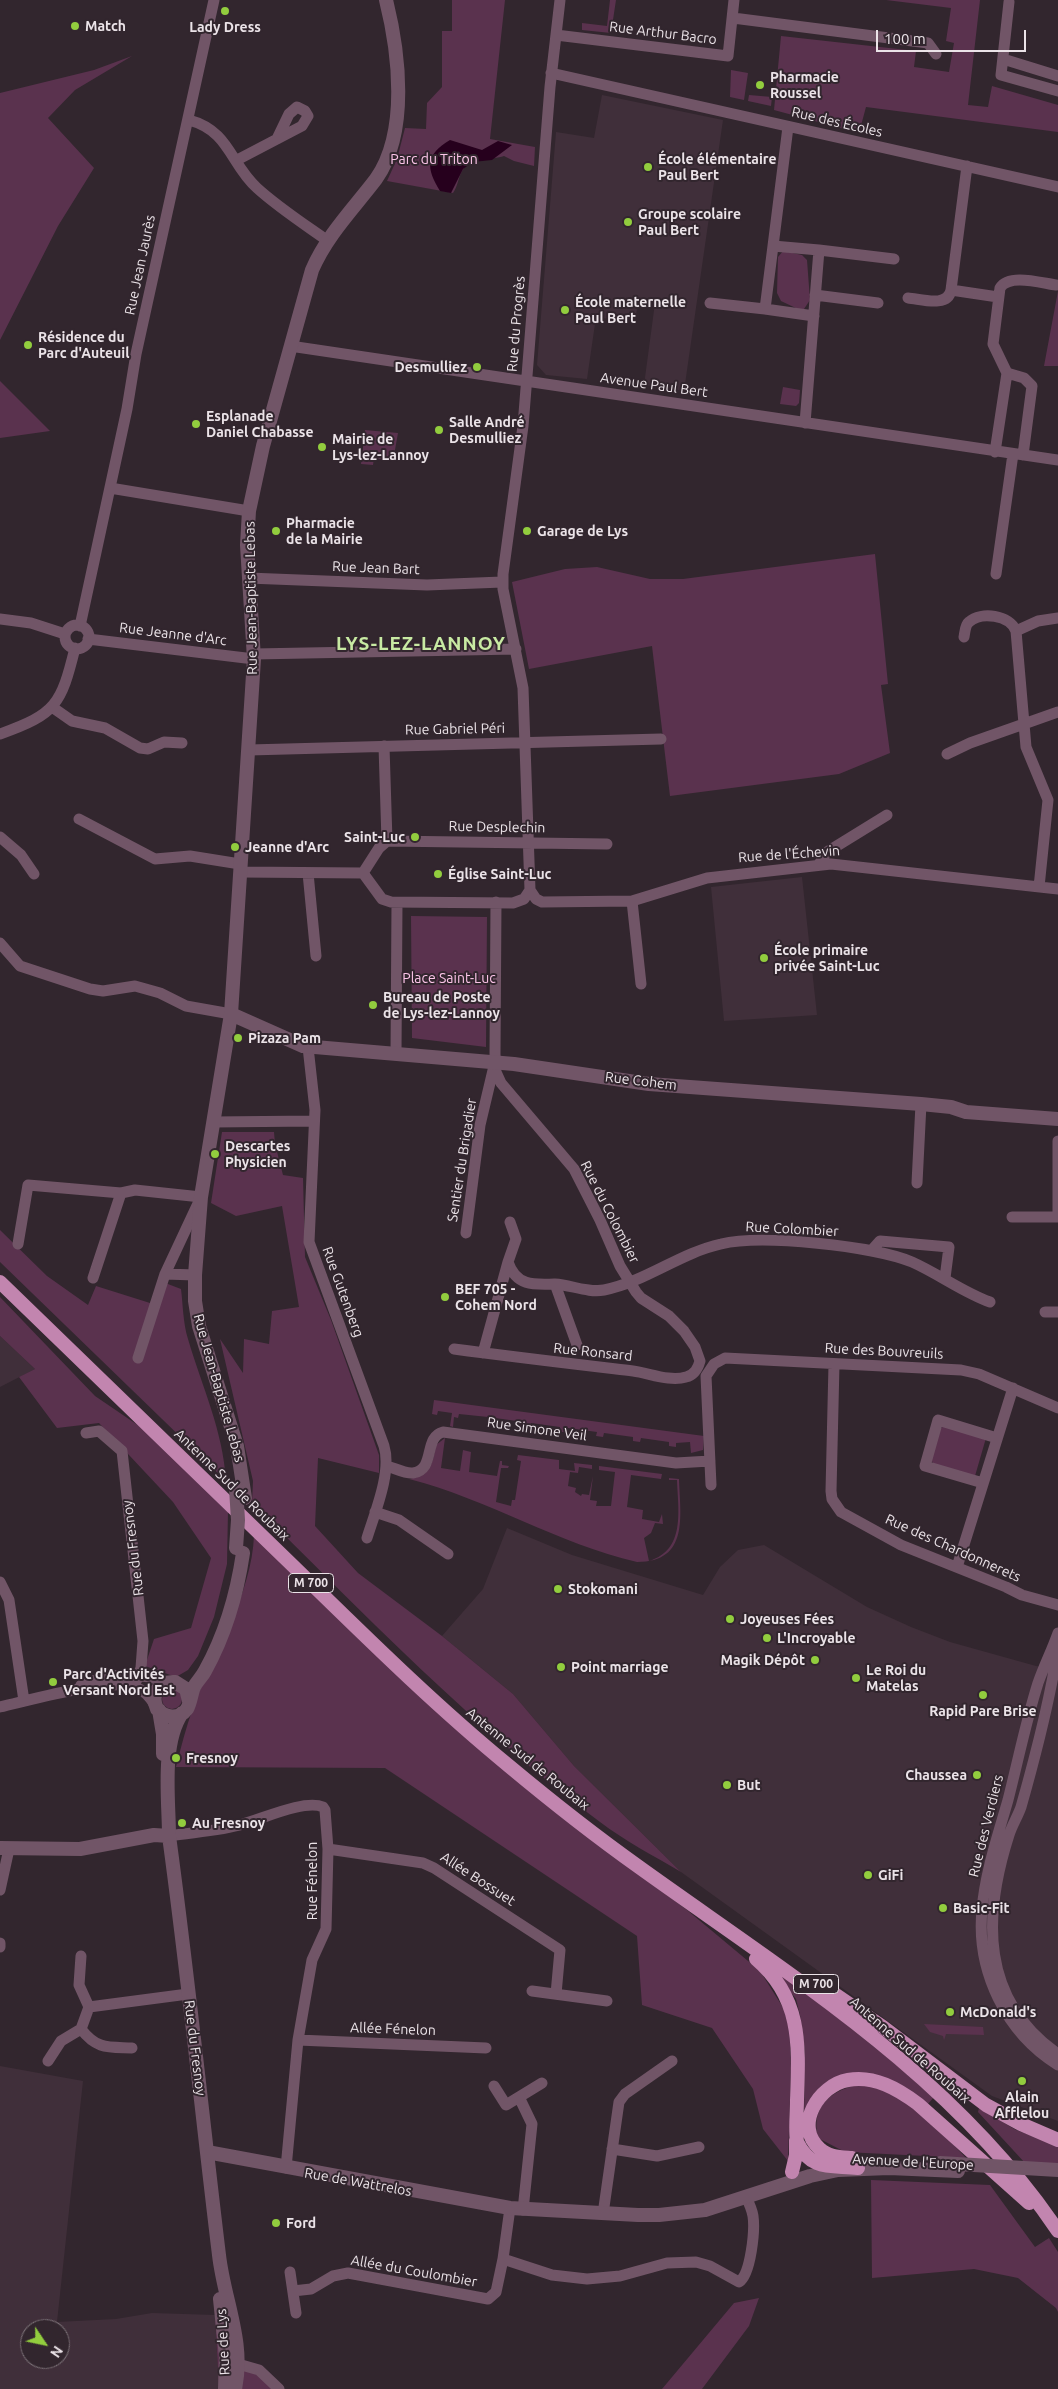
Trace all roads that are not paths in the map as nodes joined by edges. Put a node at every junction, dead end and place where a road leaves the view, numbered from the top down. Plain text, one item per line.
1 (214, 0) edge
2 (386, 0) edge
3 (560, 0) edge
4 (734, 0) edge
5 (1009, 2) dead end
6 (733, 18) junction
7 (556, 35) junction
8 (936, 54) dead end
9 (1003, 59) junction
10 (551, 73) junction
11 (1058, 76) edge
12 (1058, 91) edge
13 (189, 120) junction
14 (788, 126) junction
15 (277, 140) dead end
16 (237, 160) junction
17 (968, 166) junction
18 (1058, 187) edge
19 (328, 241) junction
20 (773, 246) junction
21 (819, 250) junction
22 (894, 259) dead end
23 (1056, 285) dead end
24 (951, 290) junction
25 (815, 295) junction
26 (998, 297) junction
27 (908, 298) dead end
28 (710, 303) dead end
29 (878, 303) dead end
30 (765, 310) junction
31 (814, 316) junction
32 (290, 346) junction
33 (1007, 373) junction
34 (526, 382) junction
35 (805, 423) junction
36 (995, 452) junction
37 (1018, 455) junction
38 (1058, 460) edge
39 (110, 488) junction
40 (249, 511) junction
41 (996, 574) dead end
42 (248, 578) junction
43 (502, 582) junction
44 (1058, 618) edge
45 (0, 619) edge
46 (80, 626) junction
47 (1016, 631) junction
48 (66, 634) junction
49 (964, 637) dead end
50 (88, 639) junction
51 (75, 648) junction
52 (516, 649) junction
53 (254, 657) junction
54 (52, 707) junction
55 (1058, 712) edge
56 (1023, 725) junction
57 (0, 734) edge
58 (662, 739) dead end
59 (524, 742) junction
60 (182, 743) dead end
61 (384, 746) junction
62 (249, 750) junction
63 (947, 754) dead end
64 (1053, 805) edge
65 (887, 816) dead end
66 (79, 819) dead end
67 (0, 838) edge
68 (388, 841) junction
69 (529, 842) junction
70 (607, 844) dead end
71 (819, 864) junction
72 (240, 868) junction
73 (308, 873) junction
74 (362, 873) junction
75 (34, 874) dead end
76 (1039, 887) junction
77 (1058, 889) edge
78 (530, 890) junction
79 (632, 901) junction
80 (496, 902) junction
81 (397, 903) junction
82 (0, 943) edge
83 (316, 956) dead end
84 (641, 984) dead end
85 (230, 1014) junction
86 (308, 1047) junction
87 (396, 1054) junction
88 (495, 1062) junction
89 (921, 1104) junction
90 (1058, 1119) edge
91 (314, 1121) junction
92 (213, 1122) junction
93 (1058, 1141) edge
94 (916, 1183) dead end
95 (121, 1193) junction
96 (201, 1197) junction
97 (1012, 1217) dead end
98 (510, 1222) dead end
99 (466, 1233) dead end
100 (18, 1244) dead end
101 (871, 1251) junction
102 (508, 1262) junction
103 (0, 1273) edge
104 (165, 1274) junction
105 (190, 1274) junction
106 (93, 1278) dead end
107 (945, 1278) junction
108 (629, 1281) junction
109 (0, 1282) edge
110 (555, 1284) junction
111 (990, 1302) dead end
112 (1044, 1312) dead end
113 (1058, 1312) edge
114 (577, 1345) dead end
115 (454, 1349) dead end
116 (483, 1353) junction
117 (138, 1358) dead end
118 (834, 1364) junction
119 (702, 1371) junction
120 (1013, 1388) junction
121 (1058, 1408) edge
122 (86, 1433) dead end
123 (997, 1438) junction
124 (710, 1461) junction
125 (387, 1466) junction
126 (983, 1483) junction
127 (711, 1485) dead end
128 (375, 1512) junction
129 (368, 1538) dead end
130 (240, 1551) junction
131 (448, 1554) dead end
132 (957, 1567) junction
133 (0, 1582) edge
134 (1058, 1606) edge
135 (1058, 1634) edge
136 (1058, 1644) edge
137 (138, 1675) junction
138 (172, 1682) junction
139 (134, 1687) junction
140 (68, 1691) junction
141 (24, 1701) junction
142 (189, 1701) junction
143 (0, 1707) edge
144 (157, 1708) junction
145 (182, 1713) junction
146 (169, 1836) junction
147 (4, 1849) edge
148 (328, 1849) junction
149 (0, 1890) edge
150 (683, 1898) junction
151 (81, 1956) dead end
152 (788, 1964) junction
153 (532, 1991) dead end
154 (188, 1994) junction
155 (556, 1994) junction
156 (607, 2001) dead end
157 (89, 2007) junction
158 (81, 2029) junction
159 (298, 2040) junction
160 (132, 2048) dead end
161 (486, 2048) dead end
162 (1058, 2054) edge
163 (48, 2061) dead end
164 (672, 2061) dead end
165 (1058, 2065) edge
166 (542, 2083) dead end
167 (494, 2086) dead end
168 (519, 2097) junction
169 (796, 2135) junction
170 (1058, 2140) edge
171 (699, 2147) dead end
172 (612, 2150) junction
173 (207, 2152) junction
174 (855, 2163) junction
175 (817, 2164) junction
176 (286, 2168) junction
177 (1058, 2170) edge
178 (792, 2172) junction
179 (1058, 2177) edge
180 (746, 2197) junction
181 (516, 2209) junction
182 (603, 2214) junction
183 (1058, 2219) edge
184 (1058, 2231) edge
185 (1058, 2238) edge
186 (503, 2259) junction
187 (290, 2272) dead end
188 (293, 2290) junction
189 (223, 2296) joint
190 (296, 2313) dead end
191 (232, 2362) junction
192 (225, 2389) edge
193 (235, 2389) edge
194 (279, 2389) edge

1 - 13 street, Rue Jean Jaurès
2 - 19 street, Rue Jean-Baptiste Lebas
3 - 7 street, Rue du Progrès
4 - 6 street, Rue Arthur Bacro
5 - 9 street
6 - 7 street, Rue Arthur Bacro
6 - 8 street, Rue Arthur Bacro
7 - 10 street, Rue du Progrès
9 - 11 street
9 - 12 street
10 - 14 street, Rue des Écoles
10 - 34 street, Rue du Progrès
13 - 16 street
13 - 39 street, Rue Jean Jaurès
14 - 17 street, Rue des Écoles
14 - 20 street
15 - 16 street
16 - 19 street
17 - 18 street, Rue des Écoles
17 - 24 street
19 - 32 street, Rue Jean-Baptiste Lebas
20 - 21 street
20 - 30 street
21 - 22 street
21 - 25 street
23 - 26 street
24 - 26 street
24 - 27 street
25 - 29 street
25 - 31 street
26 - 33 street
28 - 30 street
30 - 31 street
31 - 35 street
32 - 34 street, Avenue Paul Bert
32 - 40 street, Rue Jean-Baptiste Lebas
33 - 36 street
33 - 37 street
34 - 35 street, Avenue Paul Bert
34 - 43 street, Rue du Progrès
35 - 36 street, Avenue Paul Bert
36 - 37 street, Avenue Paul Bert
37 - 38 street, Avenue Paul Bert
37 - 41 street
39 - 40 street
39 - 46 street, Rue Jean Jaurès
40 - 42 street, Rue Jean-Baptiste Lebas
42 - 43 street, Rue Jean Bart
42 - 53 street, Rue Jean-Baptiste Lebas
43 - 52 street, Rue du Progrès
44 - 47 street
45 - 48 street
46 - 48 street
46 - 50 street
47 - 49 street
47 - 56 street
48 - 51 street
50 - 51 street
50 - 53 street, Rue Jeanne d'Arc
51 - 54 street
52 - 53 street, Rue Jeanne d'Arc
52 - 59 street, Rue du Progrès
53 - 62 street, Rue Jean-Baptiste Lebas
54 - 57 street
54 - 60 street
55 - 56 street
56 - 63 street
56 - 64 street
58 - 59 street, Rue Gabriel Péri
59 - 61 street, Rue Gabriel Péri
59 - 69 street, Rue du Progrès
61 - 62 street, Rue Gabriel Péri
61 - 68 street
62 - 72 street, Rue Jean-Baptiste Lebas
64 - 76 street
65 - 71 street
66 - 72 street
67 - 75 street
68 - 69 street, Rue Desplechin
68 - 74 street
69 - 70 street, Rue Desplechin
69 - 78 street
71 - 76 street, Rue de l'Échevin
71 - 79 street, Rue de l'Échevin
72 - 73 street
72 - 85 street, Rue Jean-Baptiste Lebas
73 - 74 street
73 - 83 street
74 - 81 street
76 - 77 street, Rue de l'Échevin
78 - 79 street, Rue de l'Échevin
78 - 80 street
79 - 84 street
80 - 81 street
80 - 88 street
81 - 87 street
82 - 85 street
85 - 86 street, Rue Cohem
85 - 92 street, Rue Jean-Baptiste Lebas
86 - 87 street, Rue Cohem
86 - 91 street, Rue Gutenberg
87 - 88 street, Rue Cohem
88 - 89 street, Rue Cohem
88 - 99 street, Sentier du Brigadier
88 - 108 street, Rue du Colombier
89 - 90 street, Rue Cohem
89 - 94 street
91 - 92 street
91 - 125 street, Rue Gutenberg
92 - 96 street, Rue Jean-Baptiste Lebas
93 - 97 street
95 - 96 street
95 - 100 street
95 - 106 street
96 - 104 street, Rue Jean-Baptiste Lebas
96 - 105 street, Rue Jean-Baptiste Lebas
98 - 102 street
101 - 107 street, Rue Colombier
101 - 107 street, Rue Colombier
101 - 108 street, Rue Colombier
102 - 110 street
102 - 116 street
103 - 152 highway, Antenne Sud de Roubaix / M 700
104 - 105 street
104 - 117 street, Rue Jean-Baptiste Lebas
105 - 130 street, Rue Jean-Baptiste Lebas, bridge
107 - 111 street, Rue Colombier
108 - 110 street
108 - 119 street, Rue du Colombier
109 - 150 highway, Antenne Sud de Roubaix / M 700
110 - 114 street, Rue Ronsard
112 - 113 street
115 - 116 street, Rue Ronsard
116 - 119 street, Rue Ronsard
118 - 119 street, Rue des Bouvreuils
118 - 120 street, Rue des Bouvreuils
118 - 132 street, Rue des Chardonnerets
119 - 124 street, Rue du Colombier
120 - 121 street, Rue des Bouvreuils
120 - 123 street
122 - 137 street, Rue du Fresnoy
123 - 126 street
123 - 126 street
124 - 125 street, Rue Simone Veil
124 - 127 street, Rue du Colombier
125 - 128 street, Rue Gutenberg
126 - 132 street
128 - 129 street, Rue Gutenberg
128 - 131 street
130 - 138 street, Rue Jean-Baptiste Lebas
130 - 142 street, Rue Jean-Baptiste Lebas
132 - 134 street, Rue des Chardonnerets
133 - 141 street
135 - 165 street, Rue des Verdiers
136 - 162 street, Rue des Verdiers
137 - 138 street
137 - 139 street, Rue du Fresnoy
137 - 140 street
138 - 142 street
138 - 144 street
139 - 140 street
139 - 144 street
140 - 141 street
141 - 143 street
142 - 145 street
144 - 145 street
144 - 146 street, Rue du Fresnoy
145 - 146 street, Rue du Fresnoy
146 - 147 street
146 - 148 street, Rue Fénelon
146 - 154 street, Rue du Fresnoy
147 - 149 street
148 - 155 street, Allée Bossuet
148 - 159 street, Rue Fénelon
150 - 169 highway
150 - 184 highway, Antenne Sud de Roubaix / M 700
151 - 157 street
152 - 170 highway
152 - 183 highway, Antenne Sud de Roubaix / M 700
153 - 155 street
154 - 157 street
154 - 173 street, Rue du Fresnoy
155 - 156 street
157 - 158 street
158 - 160 street
158 - 163 street
159 - 161 street, Allée Fénelon
159 - 176 street, Rue Fénelon
164 - 172 street
166 - 168 street
167 - 168 street
168 - 181 street, Allée du Coulombier
169 - 175 highway
169 - 178 highway
171 - 172 street
172 - 182 street
173 - 176 street, Rue de Wattrelos
173 - 189 street, Rue du Fresnoy
174 - 175 highway
174 - 177 street, Avenue de l'Europe, bridge
174 - 179 street, Avenue de l'Europe
174 - 180 street, Avenue de l'Europe
174 - 185 highway
175 - 178 street, Avenue de l'Europe
176 - 181 street, Rue de Wattrelos
178 - 180 street, Avenue de l'Europe
180 - 182 street, Avenue de l'Europe
180 - 186 street
181 - 182 street, Avenue de l'Europe
181 - 186 street, Allée du Coulombier
186 - 188 street, Allée du Coulombier
187 - 188 street
188 - 190 street
189 - 191 street, Rue de Lys
191 - 192 street, Rue de Lys
191 - 193 street, Rue de Lys
191 - 194 street

